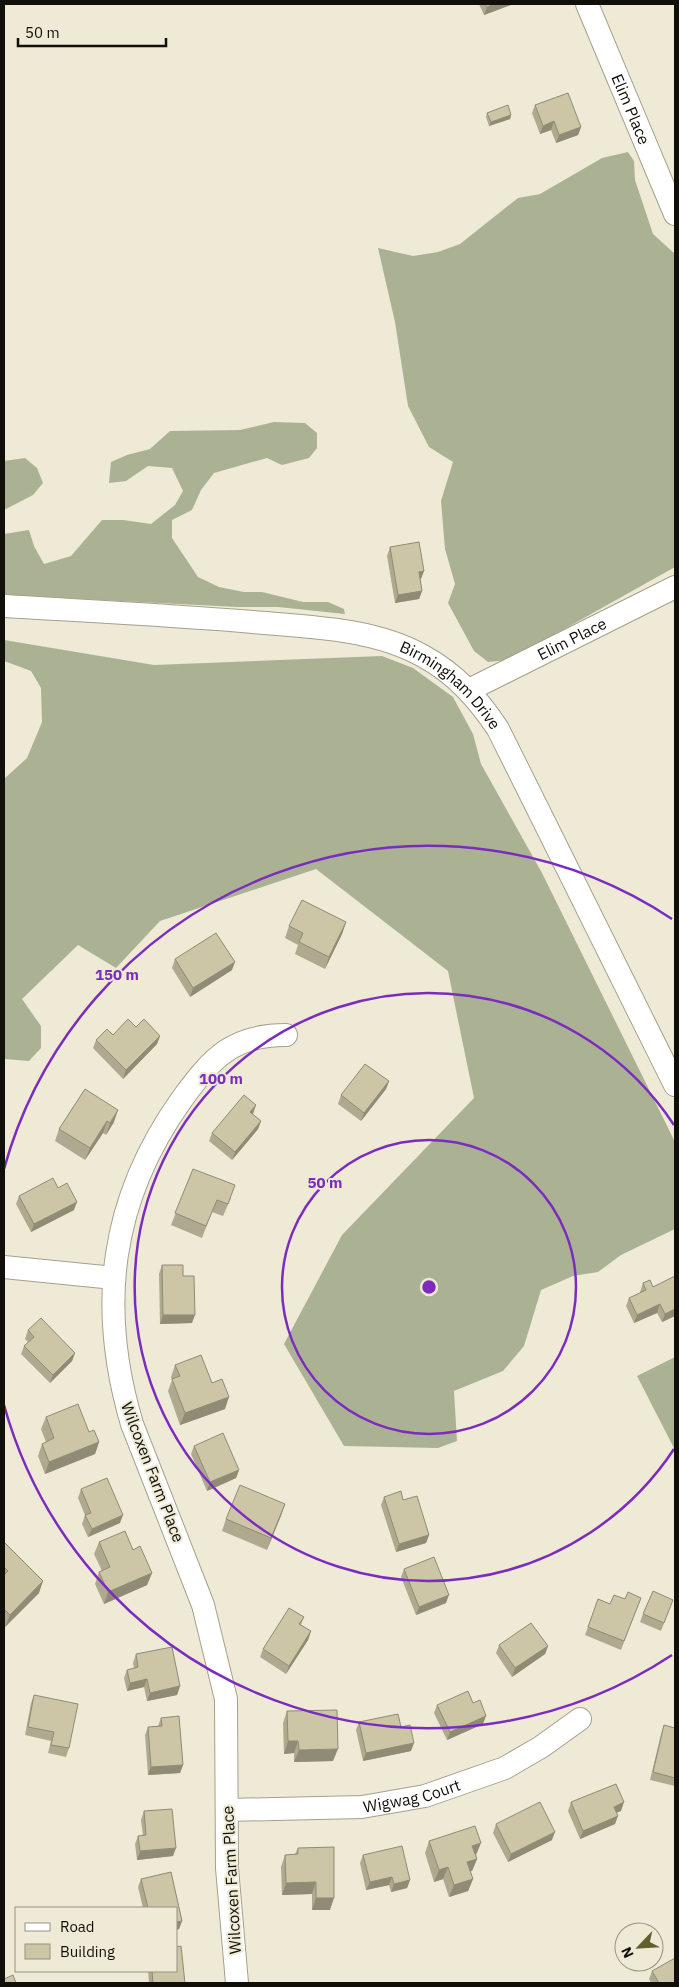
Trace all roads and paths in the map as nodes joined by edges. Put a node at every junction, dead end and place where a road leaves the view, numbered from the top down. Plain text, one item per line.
1 (587, 4) edge
2 (675, 214) edge
3 (675, 587) edge
4 (4, 606) edge
5 (469, 690) junction
6 (286, 1035) dead end
7 (675, 1085) edge
8 (4, 1268) edge
9 (114, 1278) junction
10 (580, 1719) dead end
11 (227, 1810) junction
12 (237, 1983) edge

1 - 2 street, Elim Place
3 - 5 street, Elim Place
4 - 5 street, Birmingham Drive
5 - 7 street, Birmingham Drive
6 - 9 street, Wilcoxen Farm Place
8 - 9 street
9 - 11 street, Wilcoxen Farm Place
10 - 11 street, Wigwag Court
11 - 12 street, Wilcoxen Farm Place

